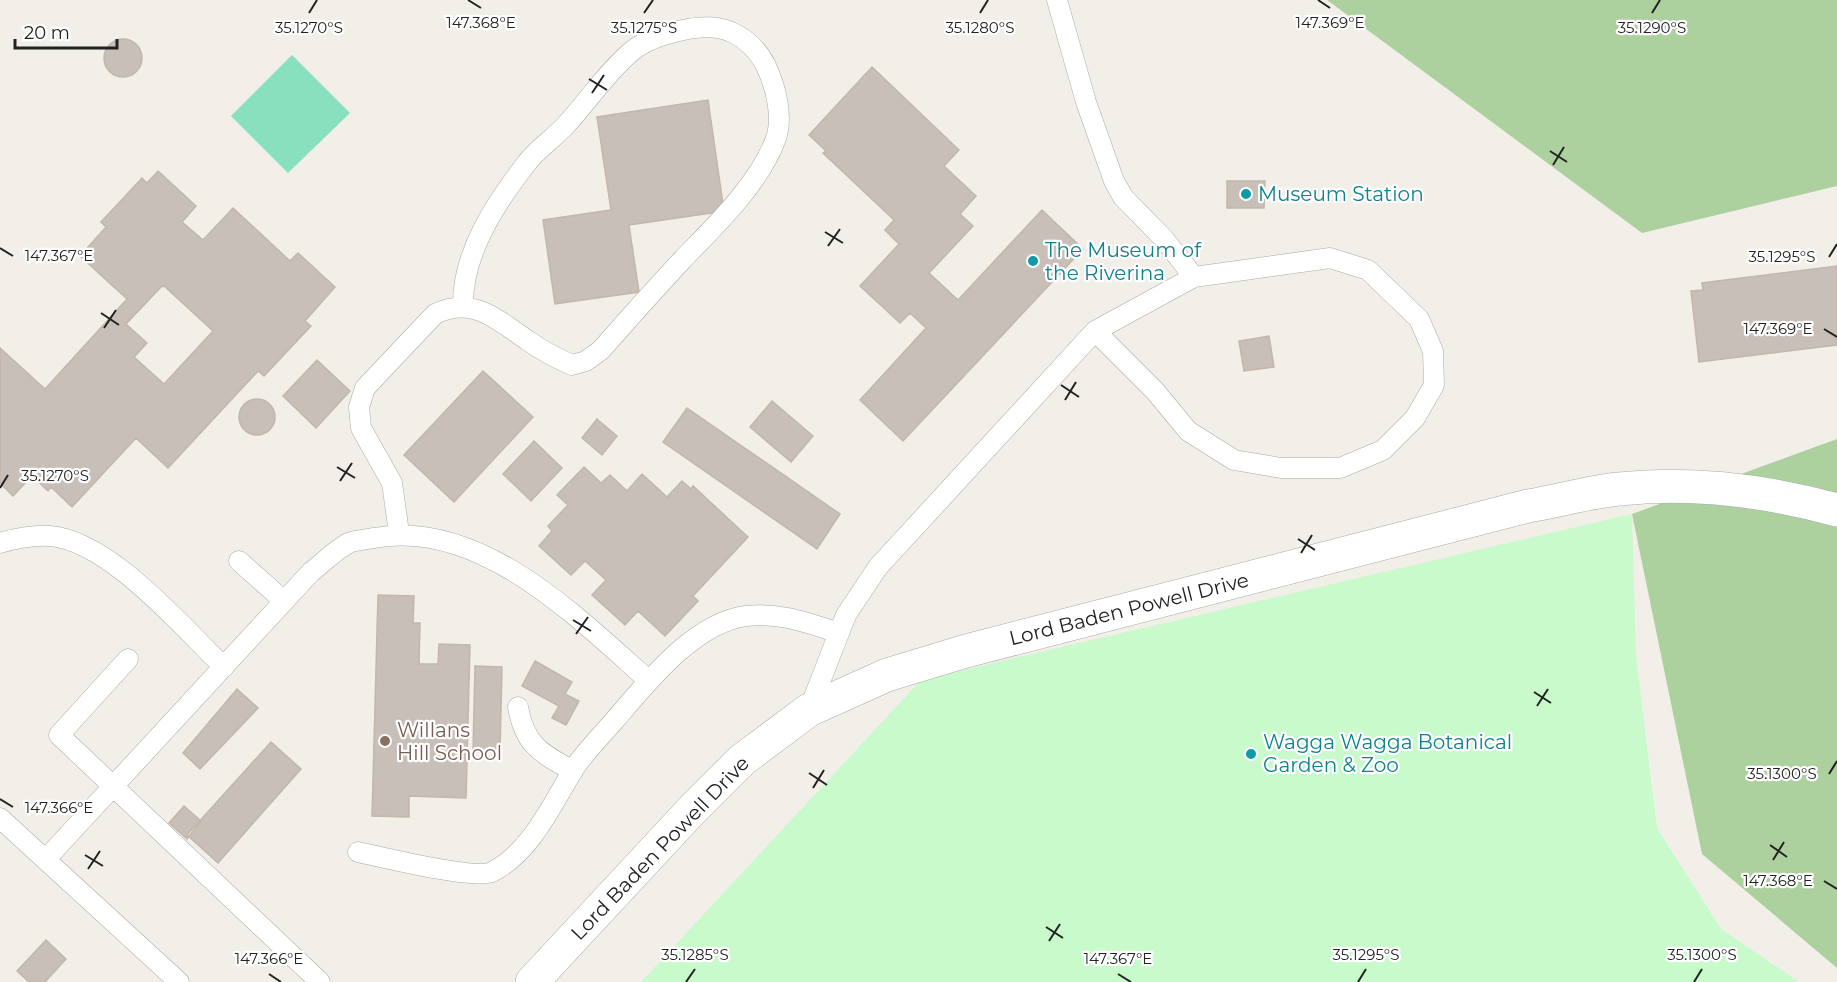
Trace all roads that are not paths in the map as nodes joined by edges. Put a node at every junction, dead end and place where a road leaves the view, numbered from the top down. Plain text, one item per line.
1 (1057, 0) edge
2 (1194, 277) junction
3 (463, 306) junction
4 (1095, 331) junction
5 (1837, 510) edge
6 (399, 533) junction
7 (0, 543) edge
8 (239, 561) dead end
9 (284, 601) junction
10 (839, 633) junction
11 (128, 658) dead end
12 (224, 667) junction
13 (648, 680) junction
14 (518, 707) dead end
15 (809, 710) junction
16 (573, 771) junction
17 (113, 787) junction
18 (0, 818) edge
19 (358, 852) dead end
20 (46, 859) junction
21 (179, 982) edge
22 (320, 982) edge
23 (532, 982) edge

1 - 2 lane
2 - 4 lane
2 - 4 lane
3 - 3 lane
3 - 6 lane
4 - 10 lane
5 - 15 street, Lord Baden Powell Drive
6 - 9 lane
6 - 13 lane
7 - 12 lane
8 - 9 lane
9 - 12 lane
10 - 13 lane
10 - 15 lane
11 - 17 lane
12 - 17 lane
13 - 16 lane
14 - 16 lane
15 - 23 street, Lord Baden Powell Drive
16 - 19 lane
17 - 20 lane
17 - 22 lane
18 - 20 lane
20 - 21 lane

